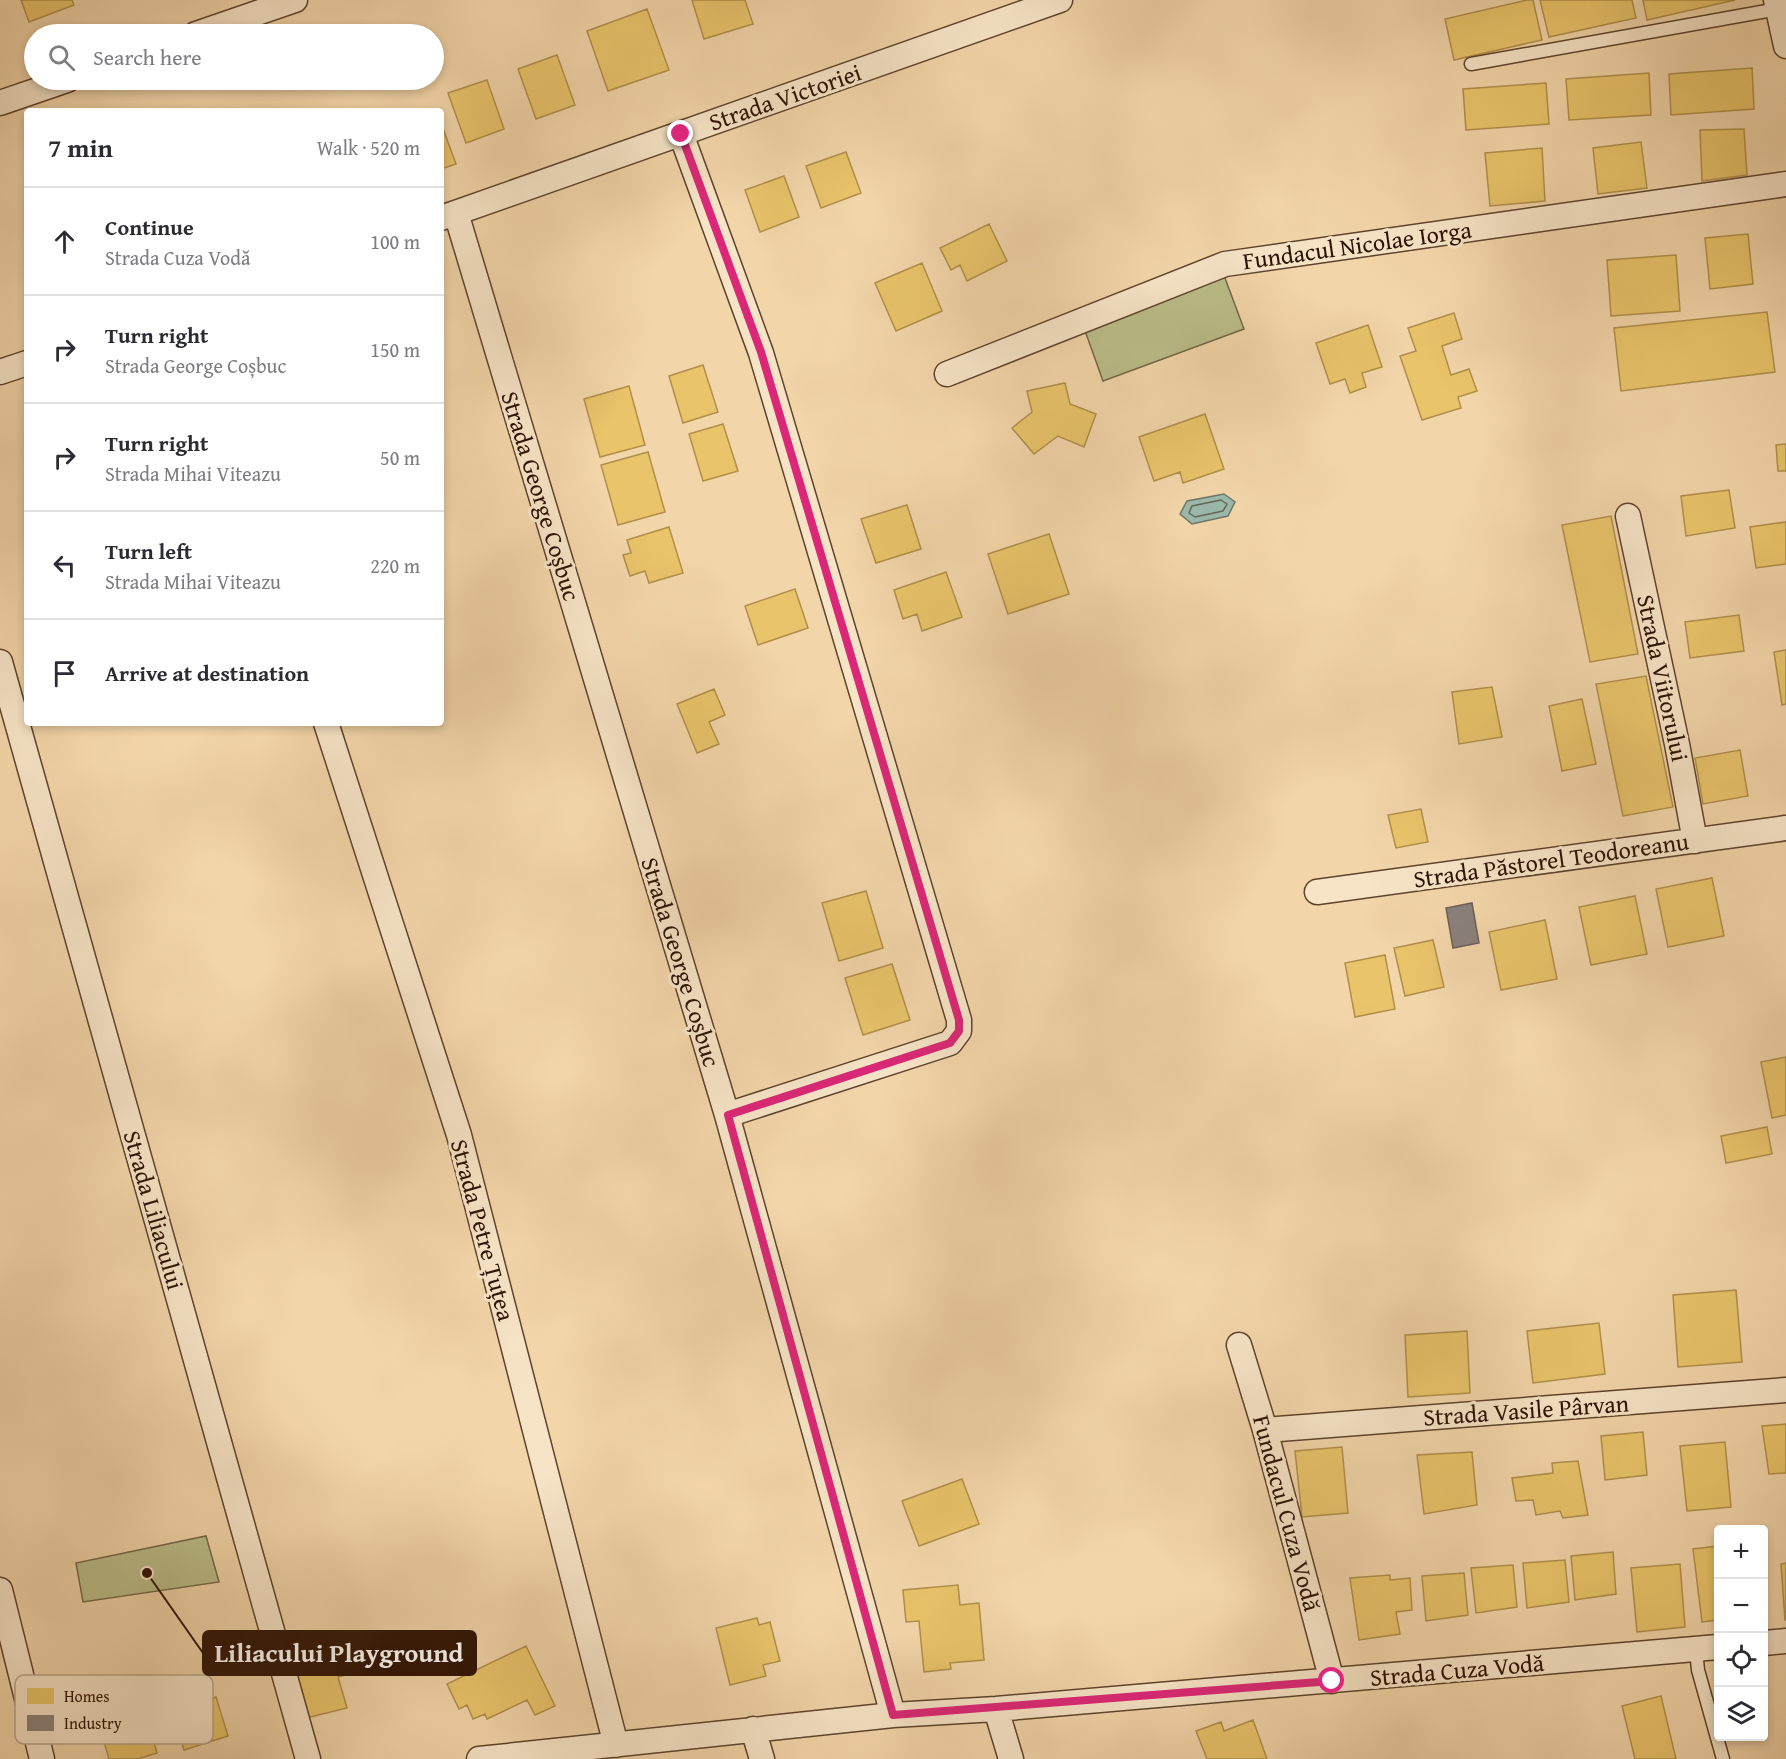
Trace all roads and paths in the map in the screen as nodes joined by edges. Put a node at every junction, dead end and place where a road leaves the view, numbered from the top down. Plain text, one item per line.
1 (296, 0) edge
2 (1060, 0) edge
3 (1777, 5) edge
4 (225, 24) edge
5 (1785, 39) edge
6 (1471, 64) dead end
7 (38, 90) edge
8 (0, 103) edge
9 (681, 134) junction
10 (1786, 184) edge
11 (448, 215) edge
12 (24, 364) edge
13 (0, 372) edge
14 (947, 374) dead end
15 (1628, 516) dead end
16 (0, 662) edge
17 (327, 726) edge
18 (1786, 828) edge
19 (1695, 841) junction
20 (1317, 892) dead end
21 (728, 1115) junction
22 (1239, 1346) dead end
23 (1786, 1390) edge
24 (1265, 1430) junction
25 (0, 1590) edge
26 (1786, 1641) edge
27 (1768, 1643) edge
28 (1707, 1648) edge
29 (21, 1675) edge
30 (1332, 1681) junction
31 (996, 1709) junction
32 (893, 1715) junction
33 (753, 1729) junction
34 (38, 1744) edge
35 (616, 1745) junction
36 (42, 1759) edge
37 (308, 1759) edge
38 (479, 1759) edge
39 (762, 1759) edge
40 (1011, 1759) edge
41 (1724, 1759) edge

1 - 4 street
2 - 9 street, Strada Victoriei
3 - 5 street
3 - 6 lane
7 - 8 street
9 - 11 street, Strada Victoriei
9 - 21 street
10 - 14 street, Fundacul Nicolae Iorga
11 - 21 street, Strada George Coșbuc
12 - 13 street
15 - 19 street, Strada Viitorului
16 - 37 street, Strada Liliacului
17 - 35 street, Strada Petre Țuțea
18 - 19 street, Strada Păstorel Teodoreanu
19 - 20 street, Strada Păstorel Teodoreanu
21 - 32 street, Strada George Coșbuc
22 - 24 street, Fundacul Cuza Vodă
23 - 24 street, Strada Vasile Pârvan
24 - 30 street, Fundacul Cuza Vodă
25 - 29 street
26 - 27 street
28 - 30 street, Strada Cuza Vodă
28 - 41 lane
30 - 31 street, Strada Cuza Vodă
31 - 32 street, Strada Cuza Vodă
31 - 40 street
32 - 33 street, Strada Cuza Vodă
33 - 35 street, Strada Cuza Vodă
33 - 39 street
34 - 36 street
35 - 38 street, Strada Cuza Vodă

